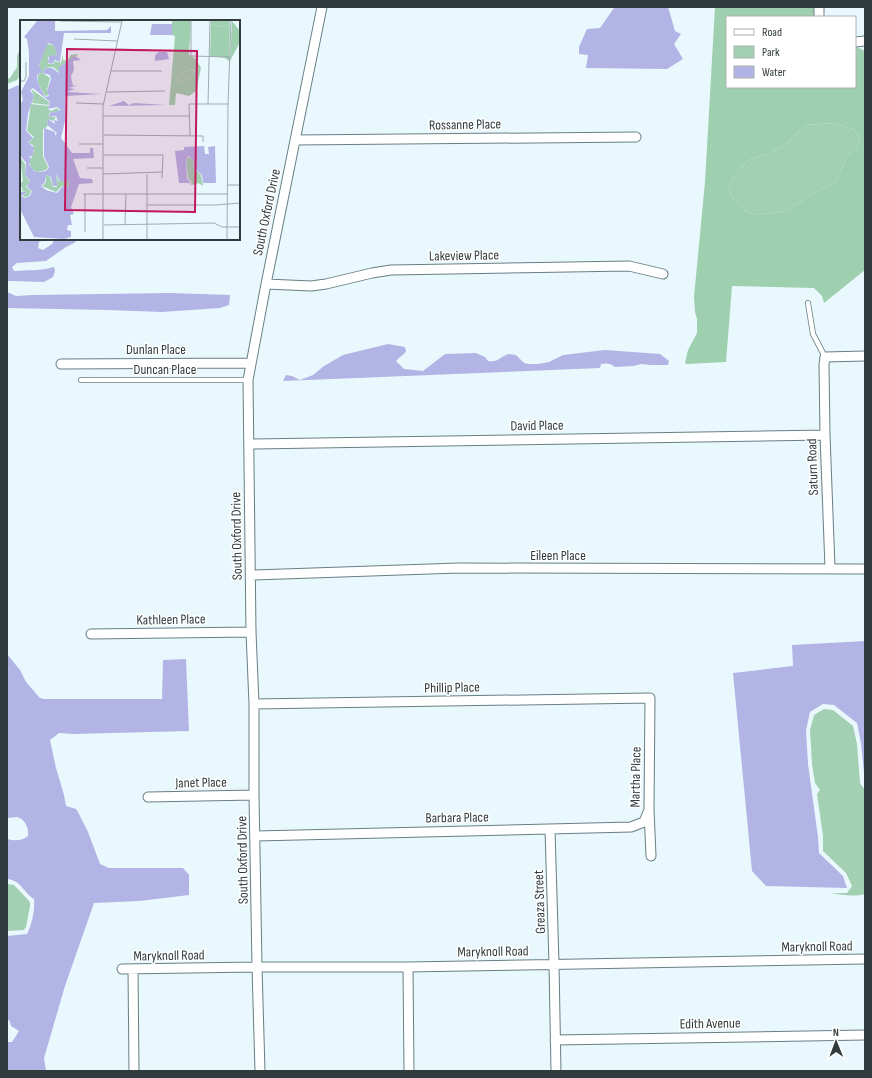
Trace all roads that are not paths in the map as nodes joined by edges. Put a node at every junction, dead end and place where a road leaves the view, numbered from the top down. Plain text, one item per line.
1 (322, 7) edge
2 (636, 136) dead end
3 (295, 140) junction
4 (663, 274) dead end
5 (266, 284) junction
6 (808, 303) dead end
7 (865, 356) edge
8 (824, 361) junction
9 (251, 363) junction
10 (61, 364) dead end
11 (81, 380) dead end
12 (248, 380) junction
13 (825, 435) junction
14 (249, 444) junction
15 (830, 568) junction
16 (865, 569) edge
17 (251, 575) junction
18 (251, 632) junction
19 (91, 634) dead end
20 (650, 698) joint
21 (254, 704) junction
22 (254, 795) junction
23 (148, 797) dead end
24 (649, 810) junction
25 (550, 829) junction
26 (256, 836) junction
27 (651, 856) dead end
28 (865, 959) edge
29 (554, 964) junction
30 (257, 967) junction
31 (408, 967) junction
32 (122, 969) dead end
33 (133, 969) junction
34 (865, 1035) edge
35 (555, 1040) junction
36 (134, 1071) edge
37 (260, 1071) edge
38 (409, 1071) edge
39 (556, 1071) edge

1 - 3 street, South Oxford Drive
2 - 3 street, Rossanne Place
3 - 5 street, South Oxford Drive
4 - 5 street, Lakeview Place
5 - 9 street, South Oxford Drive
6 - 8 lane
7 - 8 street
8 - 13 street, Saturn Road
9 - 10 street, Dunlan Place
9 - 12 street, South Oxford Drive
11 - 12 lane, Duncan Place
12 - 14 street, South Oxford Drive
13 - 14 street, David Place
13 - 15 street, Saturn Road
14 - 17 street, South Oxford Drive
15 - 16 street, Eileen Place
15 - 17 street, Eileen Place
17 - 18 street, South Oxford Drive
18 - 19 street, Kathleen Place
18 - 21 street, South Oxford Drive
20 - 21 street, Phillip Place
20 - 24 street, Martha Place
21 - 22 street, South Oxford Drive
22 - 23 street, Janet Place
22 - 26 street, South Oxford Drive
24 - 25 street, Barbara Place
24 - 27 street, Martha Place
25 - 26 street, Barbara Place
25 - 29 street, Greaza Street
26 - 30 street, South Oxford Drive
28 - 29 street, Maryknoll Road
29 - 31 street, Maryknoll Road
29 - 35 street, Greaza Street
30 - 31 street, Maryknoll Road
30 - 33 street, Maryknoll Road
30 - 37 street, South Oxford Drive
31 - 38 street
32 - 33 street, Maryknoll Road
33 - 36 street
34 - 35 street, Edith Avenue
35 - 39 street, Greaza Street

